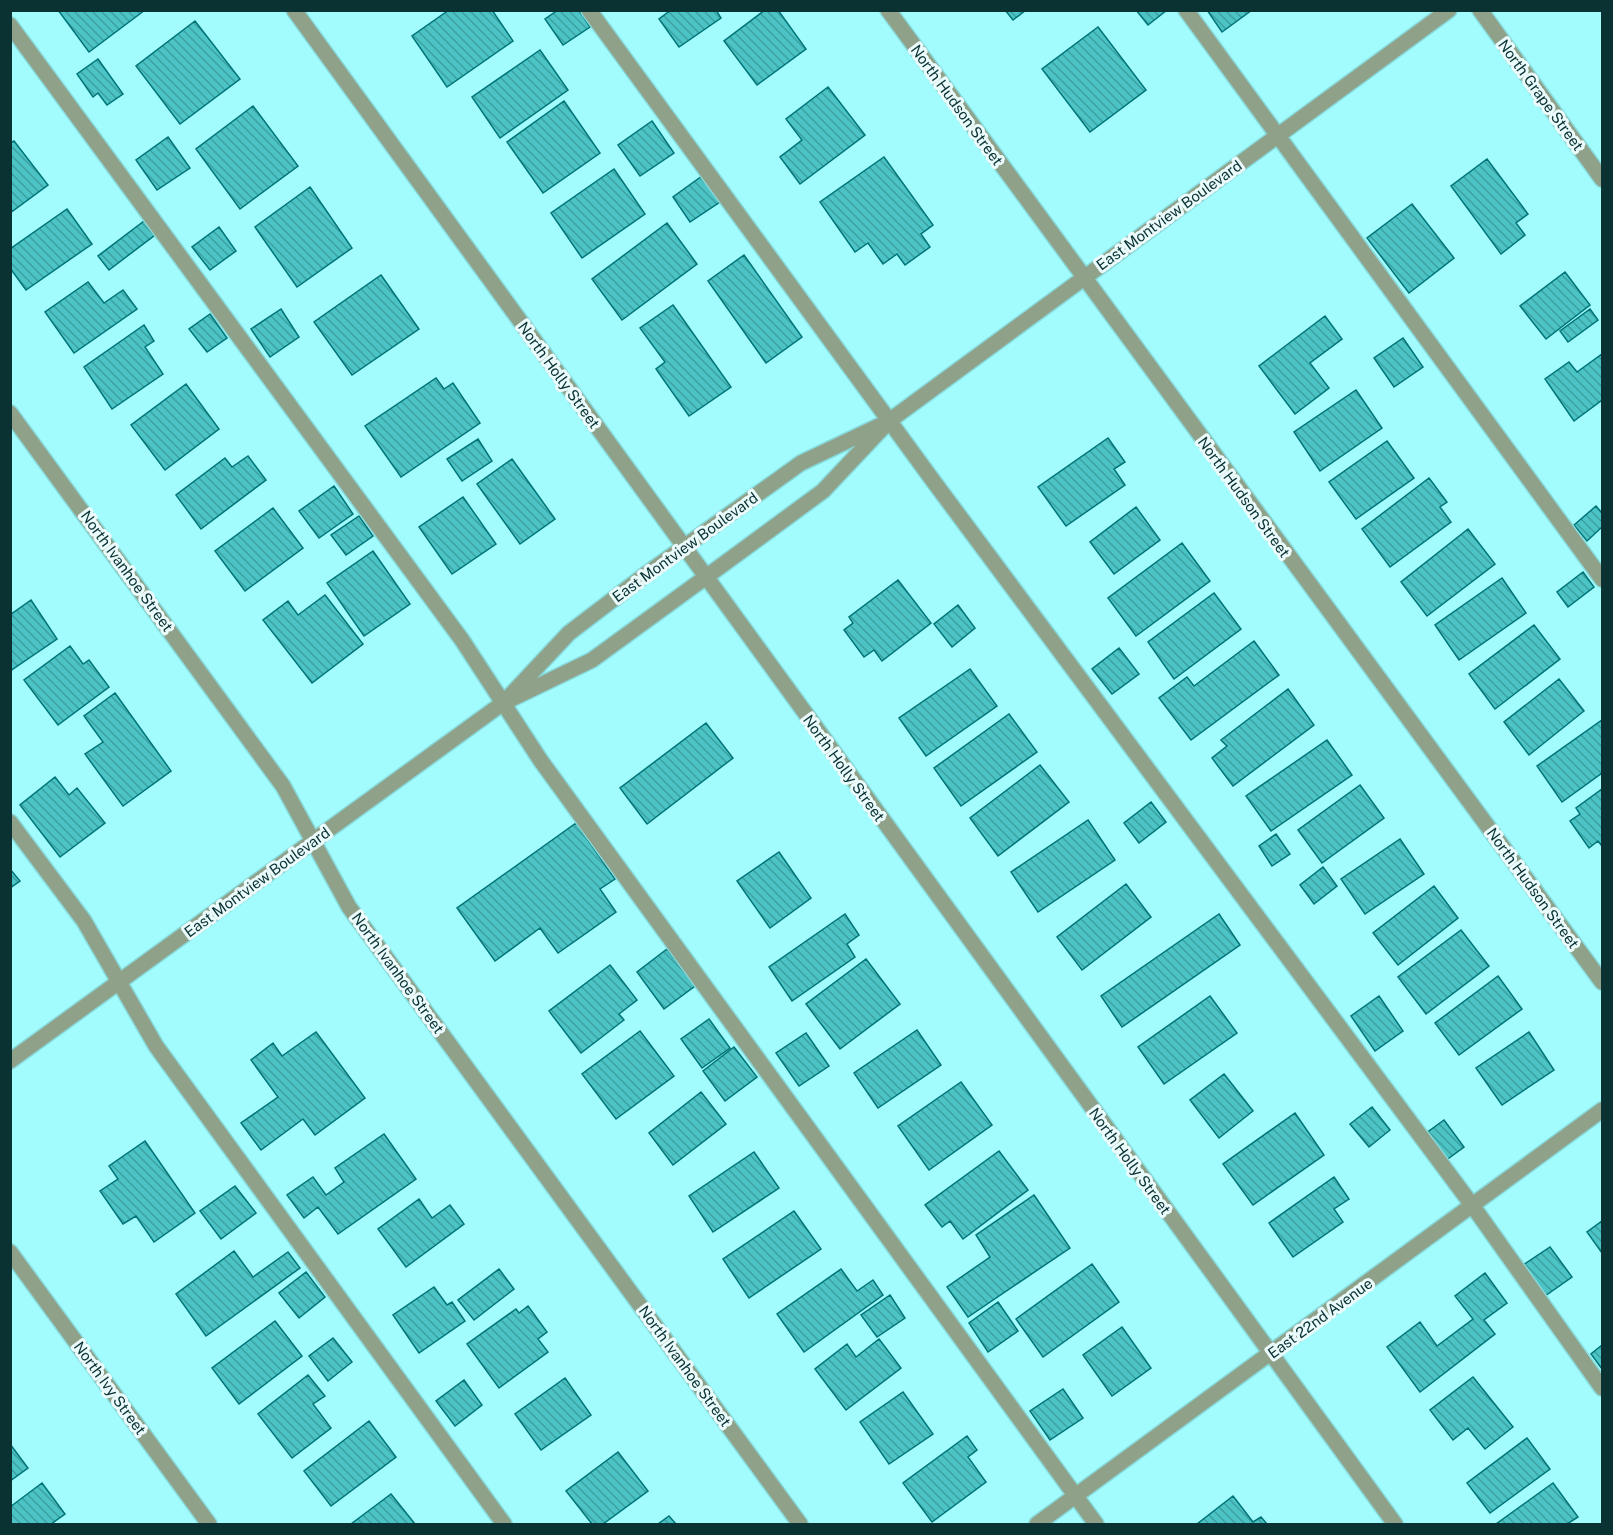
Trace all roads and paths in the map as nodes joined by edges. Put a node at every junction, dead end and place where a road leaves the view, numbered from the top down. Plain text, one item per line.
1 (294, 10) edge
2 (589, 10) edge
3 (888, 10) edge
4 (1186, 10) edge
5 (1449, 10) edge
6 (1480, 10) edge
7 (10, 25) edge
8 (1278, 136) junction
9 (1602, 179) edge
10 (1083, 278) junction
11 (10, 413) edge
12 (889, 421) junction
13 (684, 547) junction
14 (706, 578) junction
15 (1602, 579) edge
16 (503, 703) junction
17 (10, 822) edge
18 (313, 841) junction
19 (120, 982) junction
20 (1602, 982) edge
21 (10, 1061) edge
22 (1602, 1110) edge
23 (1472, 1206) junction
24 (10, 1252) edge
25 (1270, 1354) junction
26 (1602, 1388) edge
27 (1076, 1496) junction
28 (209, 1524) edge
29 (504, 1524) edge
30 (800, 1524) edge
31 (1037, 1524) edge
32 (1096, 1524) edge
33 (1395, 1524) edge

1 - 13 street, North Holly Street
2 - 12 street
3 - 10 street, North Hudson Street
4 - 8 street
5 - 8 street, East Montview Boulevard
6 - 9 street, North Grape Street
7 - 16 street
8 - 10 street, East Montview Boulevard
8 - 15 street
10 - 12 street, East Montview Boulevard
10 - 20 street, North Hudson Street
11 - 18 street, North Ivanhoe Street
12 - 13 street, East Montview Boulevard
12 - 14 street, East Montview Boulevard
12 - 23 street
13 - 14 street, North Holly Street
13 - 16 street, East Montview Boulevard
14 - 16 street, East Montview Boulevard
14 - 25 street, North Holly Street
16 - 18 street, East Montview Boulevard
16 - 27 street
17 - 19 street
18 - 19 street, East Montview Boulevard
18 - 30 street, North Ivanhoe Street
19 - 21 street, East Montview Boulevard
19 - 29 street
22 - 23 street, East 22nd Avenue
23 - 25 street, East 22nd Avenue
23 - 26 street
24 - 28 street, North Ivy Street
25 - 27 street, East 22nd Avenue
25 - 33 street, North Holly Street
27 - 31 street, East 22nd Avenue
27 - 32 street

